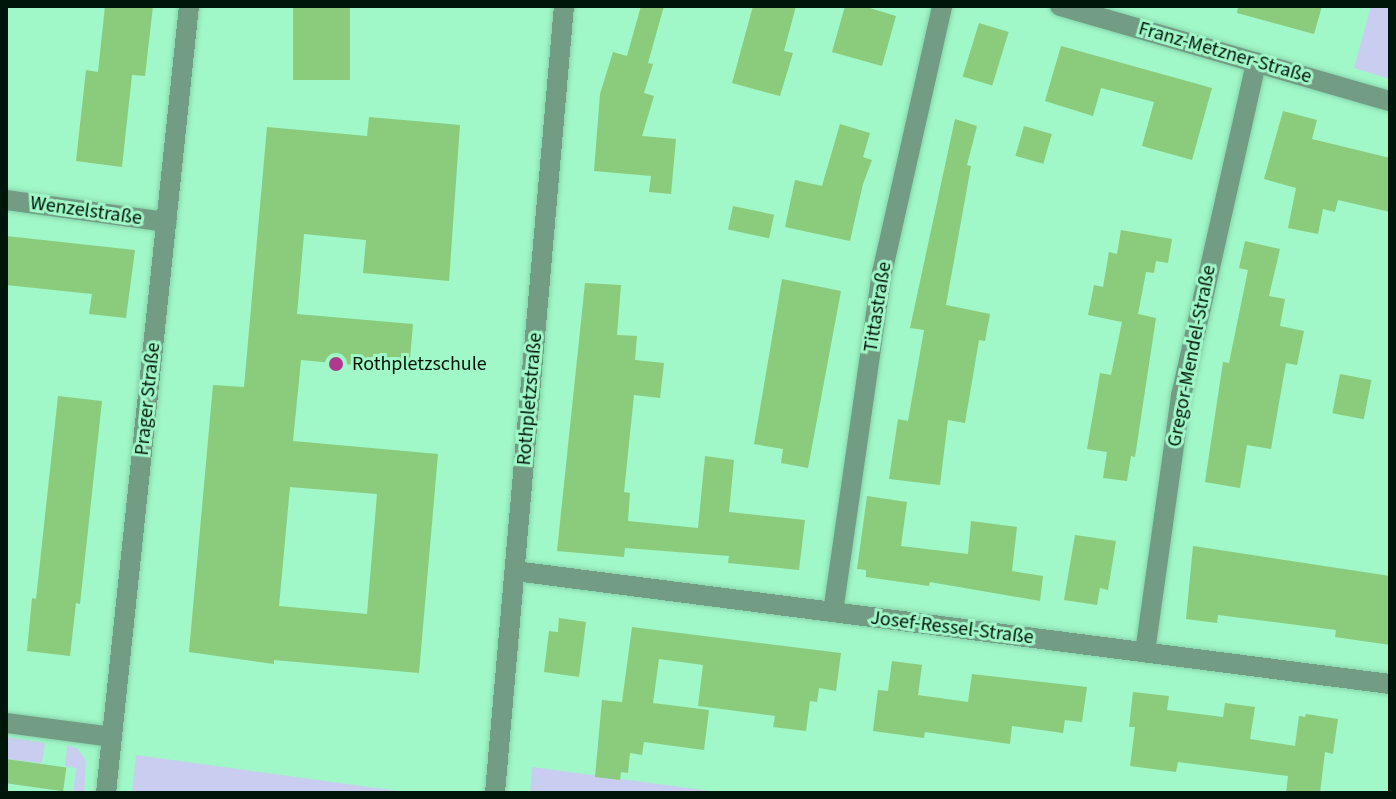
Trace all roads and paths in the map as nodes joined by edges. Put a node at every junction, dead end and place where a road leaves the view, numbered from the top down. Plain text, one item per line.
1 (189, 6) edge
2 (564, 6) edge
3 (942, 6) edge
4 (1060, 6) edge
5 (1256, 62) junction
6 (1390, 101) edge
7 (6, 200) edge
8 (166, 222) junction
9 (515, 571) junction
10 (833, 612) junction
11 (1145, 652) junction
12 (1390, 684) edge
13 (6, 723) edge
14 (112, 737) junction
15 (106, 793) edge
16 (495, 793) edge

1 - 8 street, Prager Straße
2 - 9 street, Rothpletzstraße
3 - 10 street, Tittastraße
4 - 5 street, Franz-Metzner-Straße
5 - 6 street, Franz-Metzner-Straße
5 - 11 street, Gregor-Mendel-Straße
7 - 8 street, Wenzelstraße
8 - 14 street, Prager Straße
9 - 10 street, Josef-Ressel-Straße
9 - 16 street, Rothpletzstraße
10 - 11 street, Josef-Ressel-Straße
11 - 12 street, Josef-Ressel-Straße
13 - 14 street
14 - 15 street, Prager Straße

